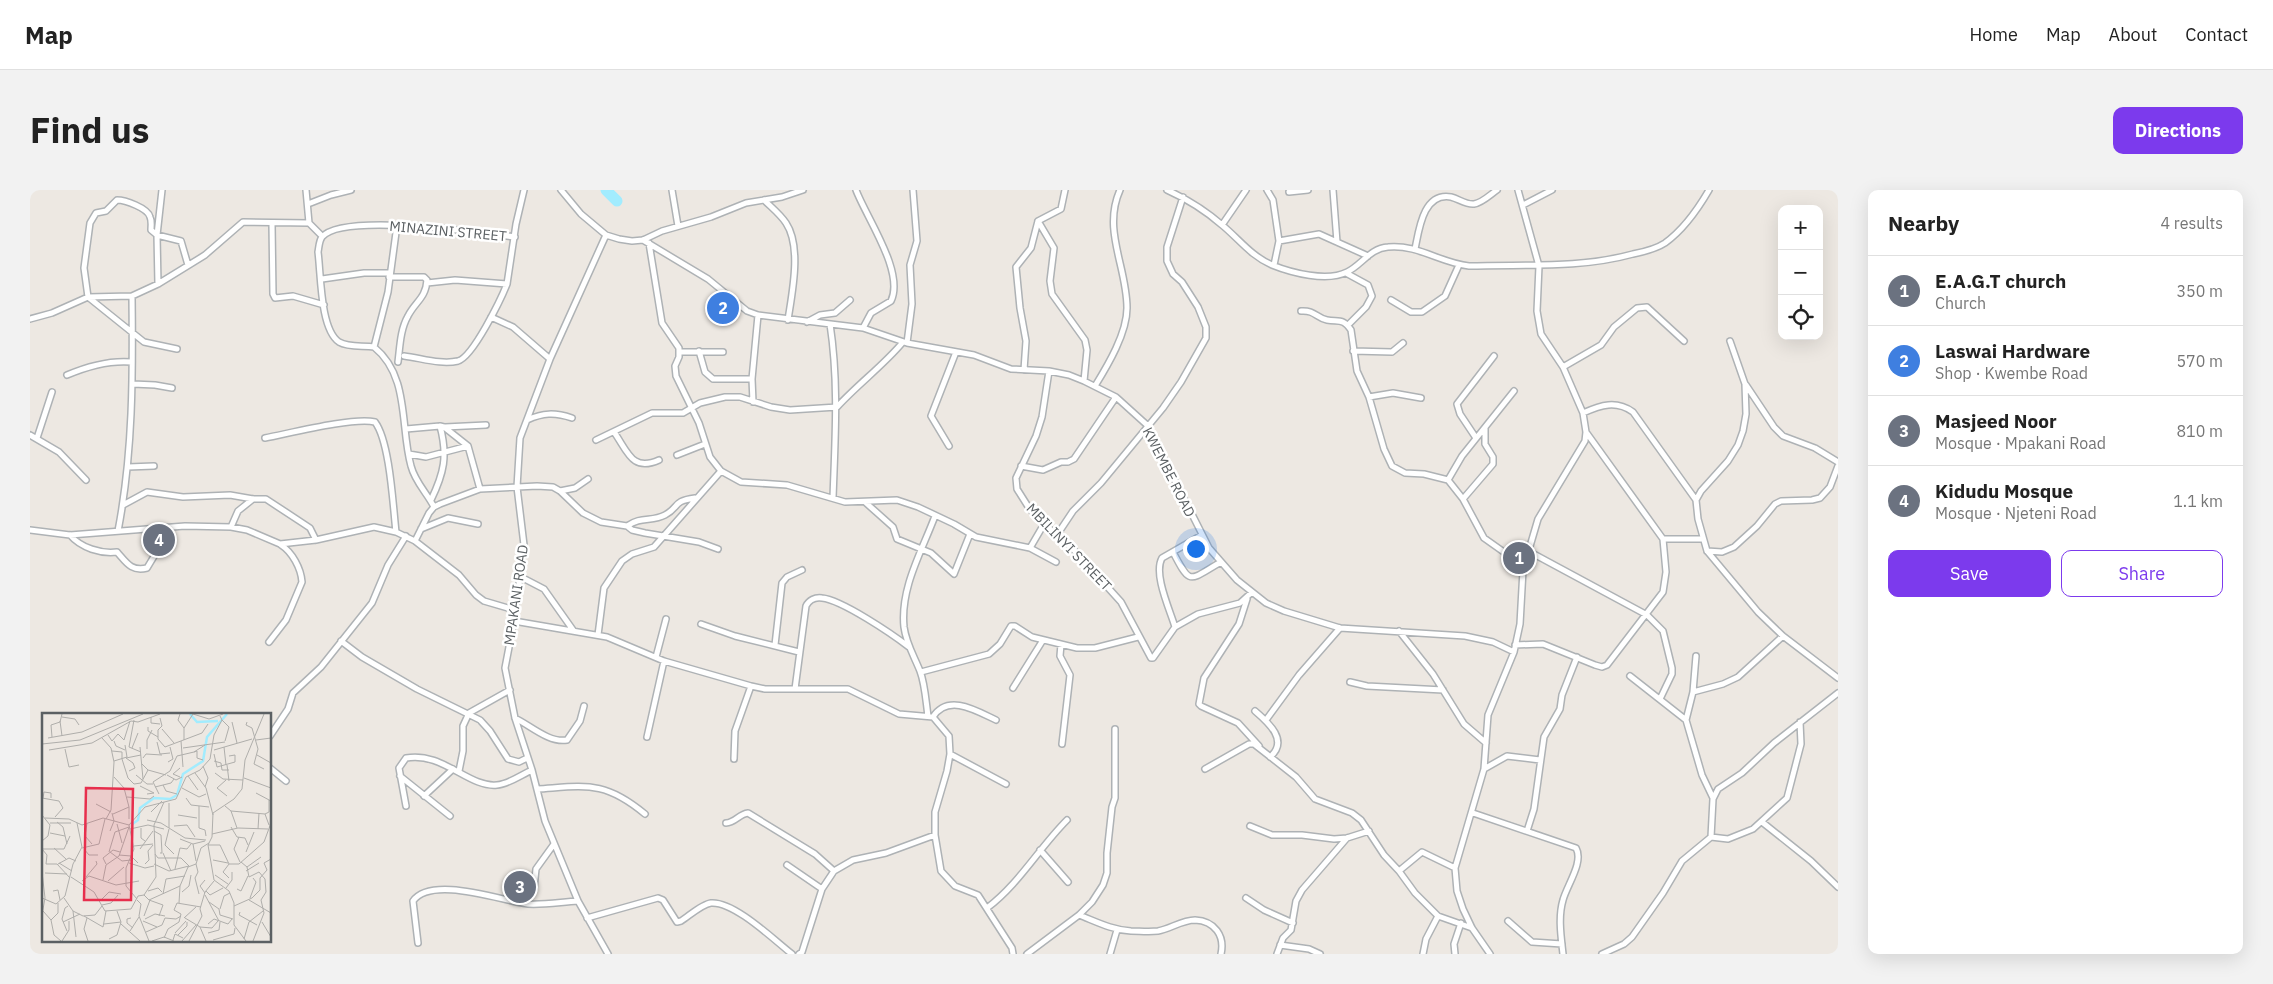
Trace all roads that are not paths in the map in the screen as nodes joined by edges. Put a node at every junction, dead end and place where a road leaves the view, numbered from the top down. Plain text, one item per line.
1 (166, 190) edge
2 (306, 190) edge
3 (351, 190) edge
4 (524, 190) edge
5 (561, 190) edge
6 (672, 190) edge
7 (782, 190) edge
8 (803, 190) edge
9 (856, 190) edge
10 (913, 190) edge
11 (1065, 190) edge
12 (1120, 190) edge
13 (1167, 190) edge
14 (1246, 190) edge
15 (1267, 190) edge
16 (1308, 190) edge
17 (1333, 190) edge
18 (1497, 190) edge
19 (1518, 190) edge
20 (1552, 190) edge
21 (1709, 190) edge
22 (1289, 192) dead end
23 (161, 193) edge
24 (782, 197) junction
25 (1183, 197) junction
26 (764, 200) junction
27 (308, 204) junction
28 (1523, 205) junction
29 (1038, 221) junction
30 (309, 223) junction
31 (272, 224) junction
32 (397, 225) junction
33 (1222, 225) junction
34 (678, 226) junction
35 (606, 234) junction
36 (157, 235) junction
37 (322, 236) junction
38 (515, 236) junction
39 (646, 241) junction
40 (1279, 241) junction
41 (1337, 242) junction
42 (1415, 249) junction
43 (1368, 256) junction
44 (188, 264) junction
45 (1459, 265) junction
46 (1274, 266) junction
47 (1539, 266) junction
48 (1346, 273) junction
49 (389, 275) junction
50 (322, 279) junction
51 (158, 284) junction
52 (426, 284) junction
53 (508, 284) junction
54 (132, 296) junction
55 (88, 297) junction
56 (850, 300) dead end
57 (1391, 300) dead end
58 (324, 305) junction
59 (1301, 311) dead end
60 (758, 315) junction
61 (491, 317) junction
62 (30, 319) edge
63 (788, 320) junction
64 (806, 322) junction
65 (830, 324) junction
66 (1348, 325) junction
67 (863, 328) junction
68 (132, 334) junction
69 (1684, 341) dead end
70 (1730, 341) dead end
71 (905, 342) junction
72 (1403, 343) dead end
73 (374, 347) junction
74 (177, 349) dead end
75 (699, 351) junction
76 (1354, 351) junction
77 (680, 352) junction
78 (723, 352) dead end
79 (956, 352) junction
80 (404, 356) dead end
81 (1494, 356) dead end
82 (550, 359) junction
83 (132, 362) junction
84 (398, 362) dead end
85 (1563, 367) junction
86 (1024, 370) junction
87 (1049, 371) junction
88 (67, 375) dead end
89 (752, 379) junction
90 (1084, 380) junction
91 (133, 384) junction
92 (1745, 384) junction
93 (1095, 386) junction
94 (172, 388) dead end
95 (1514, 391) dead end
96 (52, 392) dead end
97 (1116, 397) junction
98 (1369, 397) junction
99 (1421, 398) dead end
100 (753, 402) junction
101 (692, 407) junction
102 (837, 407) junction
103 (1583, 412) junction
104 (572, 418) dead end
105 (526, 420) junction
106 (486, 425) dead end
107 (1147, 425) junction
108 (442, 427) junction
109 (1485, 428) junction
110 (406, 429) junction
111 (614, 432) junction
112 (1586, 432) junction
113 (30, 435) edge
114 (37, 438) junction
115 (265, 438) dead end
116 (1476, 438) junction
117 (596, 440) dead end
118 (705, 444) junction
119 (468, 446) junction
120 (949, 446) dead end
121 (444, 451) junction
122 (409, 454) junction
123 (677, 455) dead end
124 (659, 460) dead end
125 (1838, 462) edge
126 (154, 466) dead end
127 (1021, 466) junction
128 (1838, 466) edge
129 (128, 467) junction
130 (721, 471) junction
131 (588, 479) dead end
132 (86, 480) dead end
133 (1448, 480) junction
134 (517, 487) junction
135 (480, 488) junction
136 (560, 491) junction
137 (695, 498) junction
138 (833, 498) junction
139 (253, 499) junction
140 (1463, 499) junction
141 (431, 500) junction
142 (1696, 500) junction
143 (864, 502) junction
144 (124, 505) junction
145 (434, 507) junction
146 (935, 516) junction
147 (478, 524) dead end
148 (1044, 524) junction
149 (627, 526) junction
150 (231, 527) junction
151 (30, 530) edge
152 (420, 530) junction
153 (118, 531) junction
154 (396, 532) junction
155 (970, 534) junction
156 (1057, 535) junction
157 (1202, 535) junction
158 (70, 536) junction
159 (406, 536) junction
160 (664, 536) junction
161 (1663, 538) junction
162 (1702, 539) junction
163 (316, 540) junction
164 (415, 541) junction
165 (280, 544) junction
166 (922, 548) junction
167 (1030, 548) junction
168 (718, 549) dead end
169 (1707, 551) junction
170 (1173, 552) junction
171 (1530, 552) junction
172 (156, 553) dead end
173 (1056, 562) dead end
174 (1221, 562) junction
175 (802, 570) dead end
176 (1523, 570) junction
177 (519, 576) junction
178 (1251, 593) junction
179 (1247, 599) junction
180 (515, 610) junction
181 (1647, 615) junction
182 (666, 619) dead end
183 (514, 621) junction
184 (701, 624) dead end
185 (1175, 627) junction
186 (1340, 628) junction
187 (573, 630) junction
188 (1399, 631) junction
189 (598, 635) junction
190 (1783, 636) junction
191 (1138, 637) junction
192 (1043, 640) junction
193 (341, 641) junction
194 (269, 642) dead end
195 (1061, 644) junction
196 (1516, 645) junction
197 (775, 646) junction
198 (909, 647) junction
199 (799, 652) junction
200 (1514, 652) junction
201 (1696, 656) dead end
202 (656, 657) junction
203 (1577, 658) junction
204 (664, 661) junction
205 (921, 672) junction
206 (1630, 676) dead end
207 (1838, 678) edge
208 (1350, 682) dead end
209 (751, 686) junction
210 (1013, 688) dead end
211 (795, 689) junction
212 (510, 690) junction
213 (1442, 690) junction
214 (1693, 692) junction
215 (1838, 693) edge
216 (1660, 699) junction
217 (584, 706) dead end
218 (1255, 711) dead end
219 (469, 713) junction
220 (930, 717) junction
221 (515, 718) junction
222 (996, 720) dead end
223 (1266, 720) junction
224 (1686, 720) junction
225 (1800, 722) junction
226 (1115, 729) dead end
227 (271, 734) edge
228 (647, 737) dead end
229 (1486, 743) junction
230 (1062, 744) dead end
231 (1260, 747) junction
232 (950, 754) junction
233 (1270, 757) junction
234 (527, 758) junction
235 (734, 759) dead end
236 (1540, 760) junction
237 (271, 769) edge
238 (1205, 769) dead end
239 (1484, 769) junction
240 (456, 770) junction
241 (532, 770) junction
242 (399, 776) junction
243 (286, 781) dead end
244 (1006, 784) dead end
245 (537, 789) junction
246 (424, 796) junction
247 (1714, 799) junction
248 (406, 806) dead end
249 (645, 814) dead end
250 (1473, 814) junction
251 (450, 816) dead end
252 (1067, 820) dead end
253 (1762, 822) junction
254 (726, 823) dead end
255 (1250, 826) dead end
256 (1369, 831) junction
257 (1527, 831) junction
258 (935, 835) junction
259 (1711, 837) junction
260 (1347, 838) junction
261 (554, 844) junction
262 (1040, 850) junction
263 (787, 865) dead end
264 (1455, 868) junction
265 (834, 871) junction
266 (1399, 871) junction
267 (1068, 882) dead end
268 (534, 888) dead end
269 (1838, 888) edge
270 (822, 889) junction
271 (1246, 898) dead end
272 (578, 901) junction
273 (987, 908) junction
274 (1080, 915) junction
275 (1438, 916) junction
276 (587, 918) junction
277 (1508, 921) dead end
278 (1293, 923) junction
279 (1461, 923) junction
280 (1472, 928) junction
281 (1118, 930) junction
282 (418, 943) dead end
283 (1562, 944) junction
284 (1280, 945) junction
285 (608, 954) edge
286 (792, 954) edge
287 (799, 954) edge
288 (1013, 954) edge
289 (1027, 954) edge
290 (1110, 954) edge
291 (1221, 954) edge
292 (1277, 954) edge
293 (1320, 954) edge
294 (1423, 954) edge
295 (1455, 954) edge
296 (1490, 954) edge
297 (1563, 954) edge
298 (1602, 954) edge

1 - 23 street
2 - 27 street
3 - 27 street
4 - 38 street
5 - 35 street
6 - 34 street
7 - 24 street
8 - 24 street
9 - 67 street
10 - 71 street
11 - 29 street
12 - 93 street
13 - 25 street
14 - 33 street
15 - 40 street
16 - 22 street
17 - 41 street
18 - 42 street
19 - 28 street
20 - 28 street
21 - 47 street
23 - 36 street
24 - 26 street
25 - 33 street
25 - 107 street
26 - 34 street
26 - 63 street
27 - 30 street
28 - 47 street
29 - 86 street
29 - 90 street
30 - 31 street
30 - 37 street
31 - 44 street
31 - 58 street
32 - 37 street, MINAZINI STREET
32 - 38 street, MINAZINI STREET
32 - 49 street
33 - 46 street
34 - 39 street
35 - 39 street
35 - 82 street, MPAKANI ROAD
36 - 44 street
36 - 51 street
36 - 55 street
37 - 50 street
38 - 53 street
39 - 60 street, KWEMBE ROAD
39 - 77 street
40 - 41 street
40 - 46 street
41 - 43 street
42 - 43 street
42 - 45 street
43 - 48 street
44 - 51 street
45 - 47 street
45 - 57 street
46 - 48 street
47 - 85 street
48 - 66 street
49 - 50 street
49 - 52 street
49 - 73 street
50 - 58 street
51 - 54 street
52 - 53 street
52 - 84 street
53 - 61 street
54 - 55 street
54 - 68 street
55 - 62 street
55 - 68 street
56 - 64 street
58 - 73 street
59 - 66 street
60 - 63 street, KWEMBE ROAD
60 - 89 street
61 - 80 street
61 - 82 street
63 - 64 street, KWEMBE ROAD
64 - 65 street, KWEMBE ROAD
65 - 67 street, KWEMBE ROAD
65 - 102 street
66 - 76 street
67 - 71 street, KWEMBE ROAD
68 - 74 street
68 - 83 street
69 - 85 street
70 - 92 street
71 - 79 street, KWEMBE ROAD
71 - 102 street
72 - 76 street
73 - 110 street
75 - 77 street
75 - 78 street
75 - 89 street
76 - 98 street
77 - 101 street
79 - 86 street, KWEMBE ROAD
79 - 120 street
81 - 116 street
82 - 105 street, MPAKANI ROAD
83 - 88 street
83 - 91 street
85 - 103 street
86 - 87 street, KWEMBE ROAD
87 - 90 street, KWEMBE ROAD
87 - 127 street, MBILINYI STREET
89 - 100 street
90 - 93 street, KWEMBE ROAD
91 - 94 street
91 - 129 street
92 - 125 street
92 - 142 street
93 - 97 street, KWEMBE ROAD
95 - 109 street
96 - 114 street
97 - 107 street, KWEMBE ROAD
97 - 127 street
98 - 99 street
98 - 133 street
100 - 101 street
100 - 102 street
101 - 111 street
101 - 118 street
102 - 138 street
103 - 112 street
103 - 142 street
104 - 105 street
105 - 134 street, MPAKANI ROAD
106 - 108 street
107 - 156 street
107 - 157 street, KWEMBE ROAD
108 - 110 street
108 - 119 street
108 - 121 street
109 - 116 street
109 - 140 street
110 - 122 street
111 - 117 street
111 - 124 street
112 - 161 street
112 - 171 street
113 - 114 street
114 - 132 street
115 - 154 street
116 - 133 street
118 - 123 street
118 - 130 street
119 - 121 street
119 - 135 street
121 - 122 street
121 - 141 street
122 - 141 street
126 - 129 street
127 - 148 street, MBILINYI STREET
128 - 169 street
129 - 144 street
130 - 137 street
130 - 138 street
131 - 136 street
133 - 140 street
134 - 135 street
134 - 136 street
134 - 177 street, MPAKANI ROAD
135 - 145 street
136 - 149 street
137 - 149 street
137 - 160 street
138 - 143 street
139 - 144 street
139 - 150 street
139 - 163 street
140 - 176 street
141 - 145 street
142 - 162 street
143 - 146 street
143 - 166 street
144 - 153 street
145 - 152 street
146 - 155 street
146 - 166 street
147 - 152 street
148 - 156 street, MBILINYI STREET
148 - 167 street
149 - 160 street
150 - 153 street
150 - 165 street
151 - 158 street
152 - 164 street
153 - 158 street
154 - 159 street
154 - 163 street
155 - 166 street
155 - 167 street
156 - 191 street, MBILINYI STREET
157 - 170 street
157 - 174 street, KWEMBE ROAD
158 - 172 street
159 - 164 street
159 - 193 street
160 - 168 street
160 - 189 street
161 - 162 street
161 - 181 street
162 - 169 street
163 - 165 street
164 - 180 street
165 - 194 street
166 - 198 street
167 - 173 street
169 - 190 street
170 - 174 street
170 - 185 street
171 - 176 street
171 - 181 street
174 - 178 street, KWEMBE ROAD
175 - 197 street
176 - 196 street
177 - 180 street, MPAKANI ROAD
177 - 187 street
178 - 179 street
178 - 186 street, KWEMBE ROAD
179 - 185 street
179 - 231 street
180 - 183 street, MPAKANI ROAD
181 - 203 street
181 - 216 street
182 - 202 street
183 - 187 street
183 - 212 street, MPAKANI ROAD
184 - 197 street
185 - 191 street, MBILINYI STREET
186 - 188 street, KWEMBE ROAD
186 - 223 street
187 - 189 street
188 - 200 street, KWEMBE ROAD
188 - 213 street
189 - 202 street
190 - 207 street
190 - 214 street
191 - 195 street
192 - 195 street
192 - 205 street
192 - 210 street
193 - 219 street
193 - 227 street
195 - 230 street
196 - 200 street
196 - 203 street
197 - 199 street
198 - 199 street
198 - 205 street
199 - 211 street
200 - 229 street
201 - 214 street
202 - 204 street
203 - 236 street
204 - 209 street
204 - 228 street
205 - 220 street
206 - 216 street
208 - 213 street
209 - 211 street
209 - 235 street
211 - 220 street
212 - 219 street
212 - 221 street, MPAKANI ROAD
213 - 229 street
214 - 224 street
215 - 225 street
216 - 224 street
217 - 221 street
218 - 223 street
219 - 234 street
219 - 240 street
220 - 222 street
220 - 232 street
221 - 234 street, MPAKANI ROAD
223 - 233 street
224 - 247 street
225 - 247 street
225 - 253 street
226 - 274 street
229 - 239 street
231 - 233 street
231 - 238 street
232 - 244 street
232 - 258 street
233 - 256 street
234 - 241 street, MPAKANI ROAD
236 - 239 street
236 - 257 street
237 - 243 street
239 - 250 street
240 - 241 street
240 - 242 street
240 - 246 street
241 - 245 street, MPAKANI ROAD
242 - 246 street
242 - 248 street
245 - 249 street
245 - 261 street, MPAKANI ROAD
246 - 251 street
247 - 259 street
250 - 257 street
250 - 264 street
252 - 262 street
253 - 259 street
253 - 269 street
254 - 265 street
255 - 260 street
256 - 260 street
256 - 266 street
257 - 283 street
258 - 265 street
258 - 273 street
259 - 298 street
260 - 278 street
261 - 268 street
261 - 272 street, MPAKANI ROAD
262 - 267 street
262 - 273 street
263 - 270 street
264 - 266 street
264 - 280 street
265 - 270 street
266 - 275 street
270 - 287 street
271 - 278 street
272 - 276 street, MPAKANI ROAD
272 - 282 street
273 - 288 street
274 - 281 street
274 - 289 street
275 - 279 street
275 - 294 street
276 - 285 street, MPAKANI ROAD
276 - 286 street
277 - 283 street
278 - 284 street
279 - 280 street
279 - 295 street
280 - 296 street
281 - 290 street
281 - 291 street
283 - 297 street
284 - 292 street
284 - 293 street

